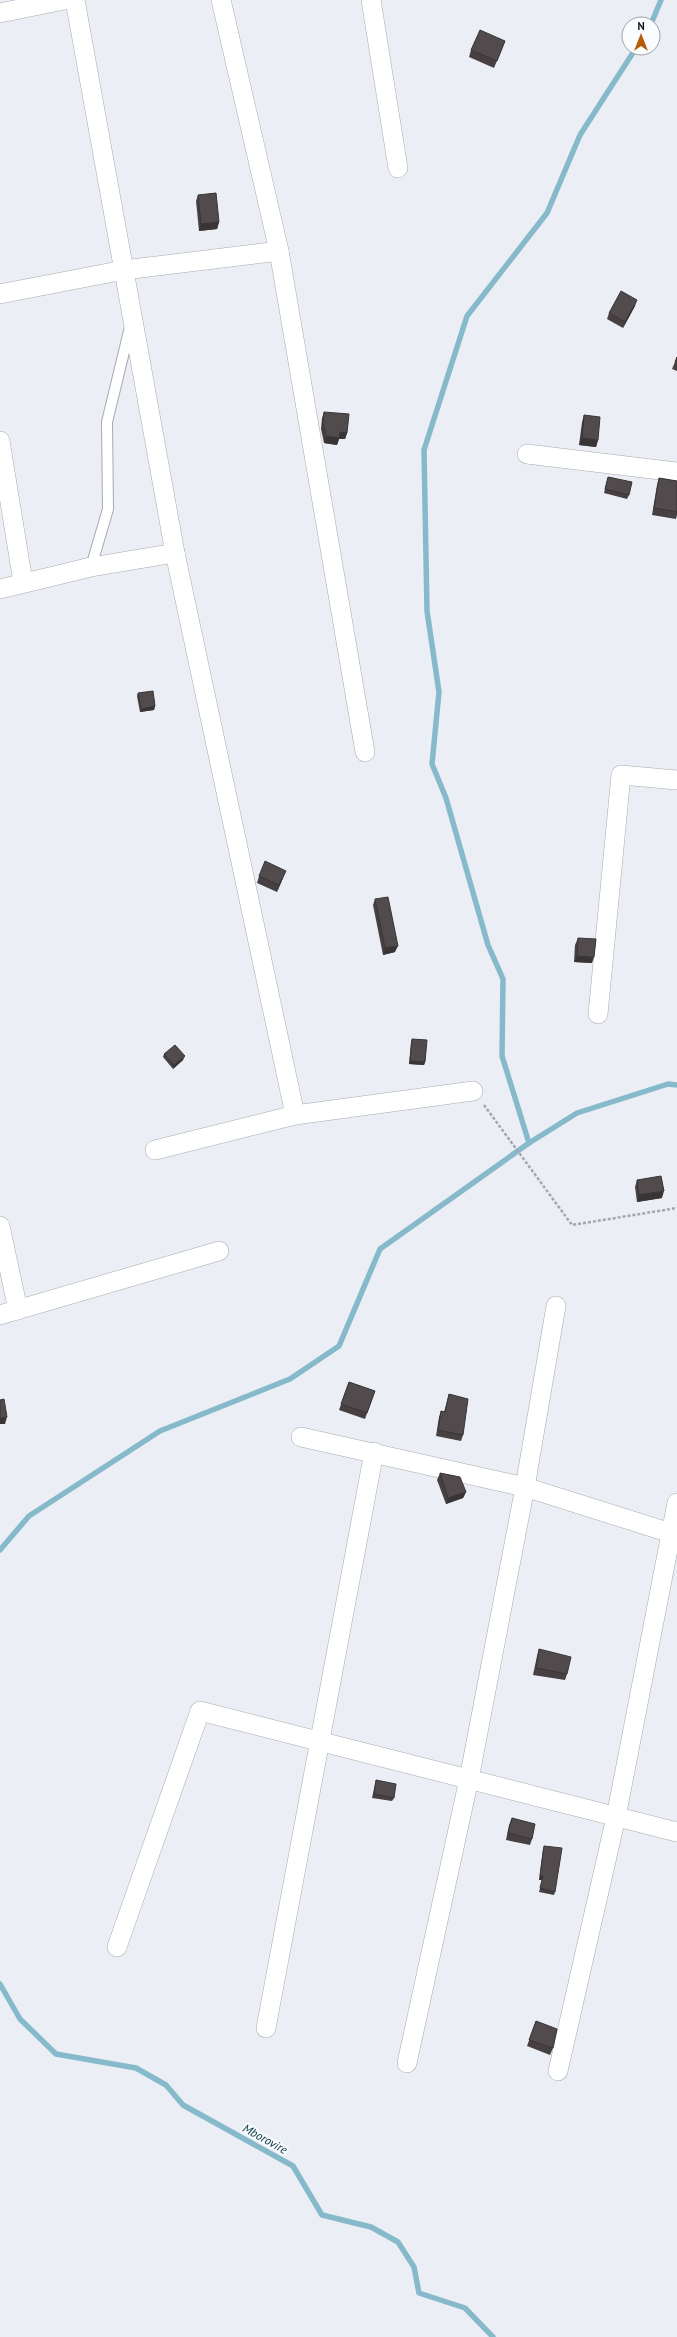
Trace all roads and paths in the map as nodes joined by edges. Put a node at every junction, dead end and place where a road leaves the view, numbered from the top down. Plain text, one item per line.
1 (64, 0) edge
2 (75, 0) edge
3 (221, 0) edge
4 (371, 0) edge
5 (0, 13) edge
6 (398, 168) dead end
7 (279, 252) junction
8 (124, 270) junction
9 (0, 294) edge
10 (133, 315) junction
11 (0, 441) edge
12 (527, 454) dead end
13 (677, 472) edge
14 (175, 553) junction
15 (91, 567) junction
16 (23, 582) junction
17 (0, 589) edge
18 (365, 752) dead end
19 (677, 780) edge
20 (598, 1014) dead end
21 (473, 1091) joint
22 (295, 1115) junction
23 (155, 1150) dead end
24 (677, 1208) edge
25 (0, 1226) edge
26 (219, 1251) dead end
27 (556, 1306) dead end
28 (18, 1310) junction
29 (0, 1315) edge
30 (301, 1437) dead end
31 (374, 1452) junction
32 (526, 1487) junction
33 (677, 1503) edge
34 (674, 1534) edge
35 (321, 1742) junction
36 (469, 1780) junction
37 (616, 1817) junction
38 (677, 1832) edge
39 (117, 1947) dead end
40 (266, 2028) dead end
41 (407, 2063) dead end
42 (558, 2071) dead end

1 - 5 street
2 - 8 street
3 - 7 street
4 - 6 street
7 - 8 street
7 - 18 street
8 - 9 street
8 - 10 street
10 - 14 street
10 - 15 lane
11 - 16 street
12 - 13 street
14 - 15 street
14 - 22 street
15 - 16 street
16 - 17 street
19 - 20 street
21 - 22 street
21 - 24 path
22 - 23 street
25 - 28 street
26 - 28 street
27 - 32 street
28 - 29 street
30 - 31 street
31 - 32 street
31 - 35 street
32 - 34 street
32 - 36 street
33 - 34 street
34 - 37 street
35 - 36 street
35 - 39 street
35 - 40 street
36 - 37 street
36 - 41 street
37 - 38 street
37 - 42 street

